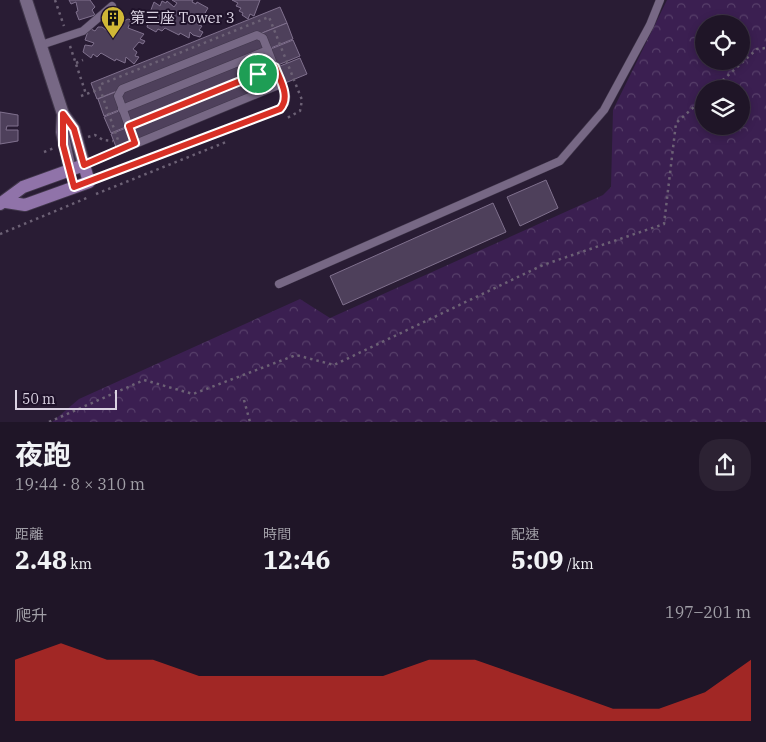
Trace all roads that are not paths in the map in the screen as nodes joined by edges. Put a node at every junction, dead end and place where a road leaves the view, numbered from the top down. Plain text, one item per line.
1 (26, 0) edge
2 (660, 0) edge
3 (112, 6) dead end
4 (40, 46) junction
5 (268, 50) junction
6 (275, 67) junction
7 (281, 84) junction
8 (122, 109) junction
9 (63, 114) junction
10 (129, 126) junction
11 (135, 143) junction
12 (89, 163) junction
13 (70, 170) junction
14 (89, 182) junction
15 (74, 187) junction
16 (3, 203) edge
17 (279, 284) dead end

1 - 4 street
2 - 17 lane
3 - 4 lane
4 - 9 street
5 - 6 lane
5 - 8 lane
5 - 8 lane
6 - 7 lane
6 - 10 lane
7 - 11 lane
7 - 14 lane
8 - 10 lane
9 - 12 street
9 - 13 street
10 - 11 lane
11 - 12 lane
12 - 13 street
12 - 14 street
13 - 15 street
13 - 16 street
14 - 15 street
15 - 16 street

